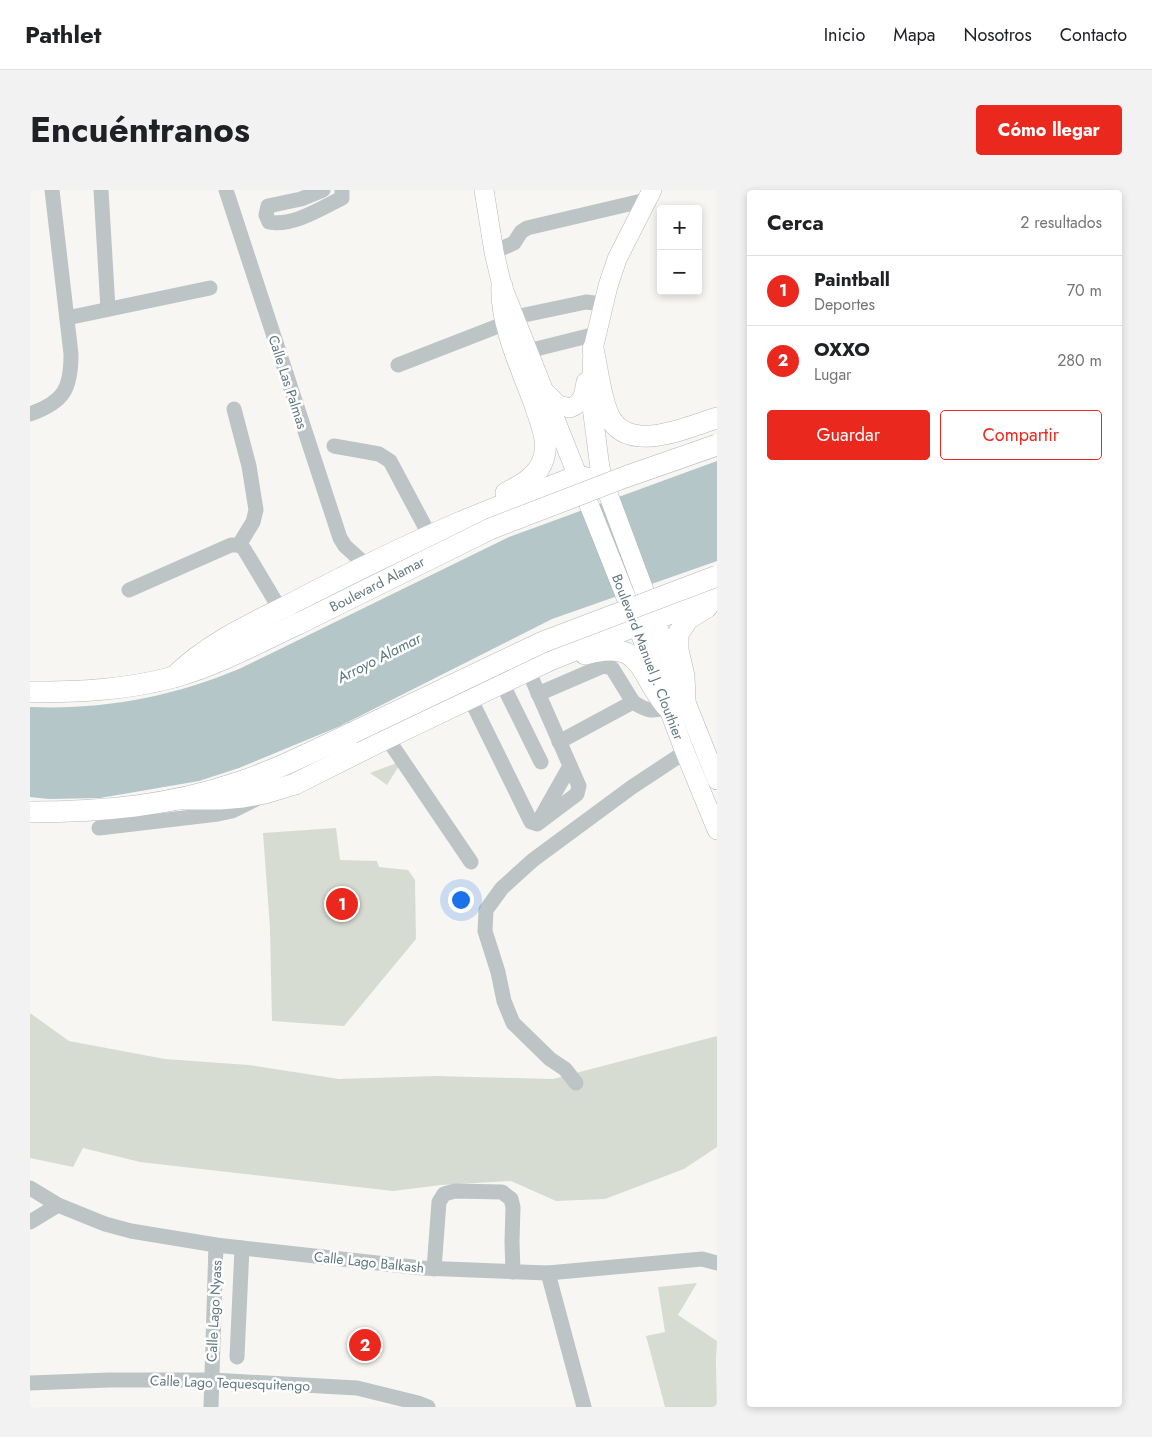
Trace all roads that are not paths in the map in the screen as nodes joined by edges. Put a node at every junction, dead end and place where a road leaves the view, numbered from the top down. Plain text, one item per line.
1 (52, 190) edge
2 (100, 190) edge
3 (226, 190) edge
4 (323, 190) edge
5 (342, 190) edge
6 (484, 190) edge
7 (649, 195) edge
8 (494, 252) junction
9 (502, 286) joint
10 (210, 288) dead end
11 (603, 304) junction
12 (108, 309) junction
13 (67, 318) junction
14 (510, 320) junction
15 (593, 350) junction
16 (528, 351) junction
17 (398, 365) dead end
18 (544, 390) junction
19 (234, 409) dead end
20 (30, 414) edge
21 (717, 418) edge
22 (717, 445) edge
23 (334, 446) dead end
24 (579, 479) junction
25 (604, 483) junction
26 (461, 522) junction
27 (430, 536) junction
28 (240, 545) junction
29 (366, 565) junction
30 (717, 576) edge
31 (129, 590) dead end
32 (716, 597) edge
33 (280, 609) junction
34 (646, 622) junction
35 (550, 660) junction
36 (528, 670) junction
37 (174, 677) junction
38 (502, 683) junction
39 (30, 692) edge
40 (538, 694) junction
41 (470, 698) junction
42 (633, 702) junction
43 (676, 703) junction
44 (387, 738) junction
45 (560, 742) junction
46 (684, 752) junction
47 (542, 762) dead end
48 (570, 766) junction
49 (717, 780) edge
50 (265, 793) junction
51 (178, 799) junction
52 (549, 803) junction
53 (522, 804) junction
54 (30, 812) edge
55 (536, 824) junction
56 (99, 828) dead end
57 (717, 830) edge
58 (471, 862) dead end
59 (576, 1083) dead end
60 (30, 1188) edge
61 (58, 1205) junction
62 (30, 1222) edge
63 (216, 1245) junction
64 (242, 1248) junction
65 (717, 1263) edge
66 (434, 1269) junction
67 (513, 1272) junction
68 (548, 1273) junction
69 (214, 1310) junction
70 (239, 1311) junction
71 (236, 1357) dead end
72 (210, 1380) junction
73 (30, 1384) edge
74 (211, 1407) edge
75 (428, 1407) edge
76 (584, 1407) edge

1 - 13 street
2 - 12 street
3 - 29 street, Calle Las Palmas
4 - 5 street
6 - 8 main road
7 - 8 street
7 - 11 main road, Boulevard Manuel J. Clouthier
8 - 9 main road
9 - 14 highway
10 - 12 street
11 - 14 street
11 - 15 main road, Boulevard Manuel J. Clouthier
12 - 13 street
13 - 20 street
14 - 16 main road, Boulevard Manuel J. Clouthier
14 - 17 street
14 - 26 highway
15 - 16 street
15 - 18 main road
15 - 21 highway
15 - 25 main road, Boulevard Manuel J. Clouthier
16 - 18 main road, Boulevard Manuel J. Clouthier
18 - 24 main road, Boulevard Manuel J. Clouthier
19 - 28 street
22 - 37 highway, Boulevard Alamar, bridge
23 - 27 street
24 - 25 highway
24 - 26 highway
24 - 34 main road, Boulevard Manuel J. Clouthier
25 - 34 main road, Boulevard Manuel J. Clouthier
26 - 27 highway
27 - 29 highway
28 - 31 street
28 - 33 street
29 - 33 highway
30 - 51 highway, bridge
32 - 34 highway
32 - 43 highway
33 - 37 highway
34 - 35 highway
34 - 43 main road, Boulevard Manuel J. Clouthier
35 - 36 highway
35 - 43 highway
36 - 38 highway
36 - 40 street
37 - 39 highway, Boulevard Alamar
38 - 41 highway
38 - 47 street
40 - 42 street
40 - 45 street
41 - 44 highway
41 - 53 street
42 - 43 street
42 - 45 street
43 - 46 main road, Boulevard Manuel J. Clouthier
43 - 49 main road, Boulevard Manuel J. Clouthier
44 - 50 highway
44 - 58 street
45 - 48 street
46 - 57 main road, Boulevard Manuel J. Clouthier
46 - 59 street
48 - 52 street
48 - 55 street
50 - 51 highway
50 - 56 street
51 - 54 highway
52 - 53 street
52 - 55 street
53 - 55 street
60 - 61 street, Calle Lago Balkash
61 - 62 street
61 - 63 street, Calle Lago Balkash
63 - 64 street, Calle Lago Balkash
63 - 69 street, Calle Lago Nyass
64 - 66 street, Calle Lago Balkash
64 - 70 street
65 - 68 street, Calle Lago Balkash
66 - 67 street, Calle Lago Balkash
66 - 67 street
67 - 68 street, Calle Lago Balkash
68 - 76 street
69 - 70 street
69 - 72 street, Calle Lago Nyass
70 - 71 street
72 - 73 street, Calle Lago Tequesquitengo
72 - 74 street, Calle Lago Nyass
72 - 75 street, Calle Lago Tequesquitengo

